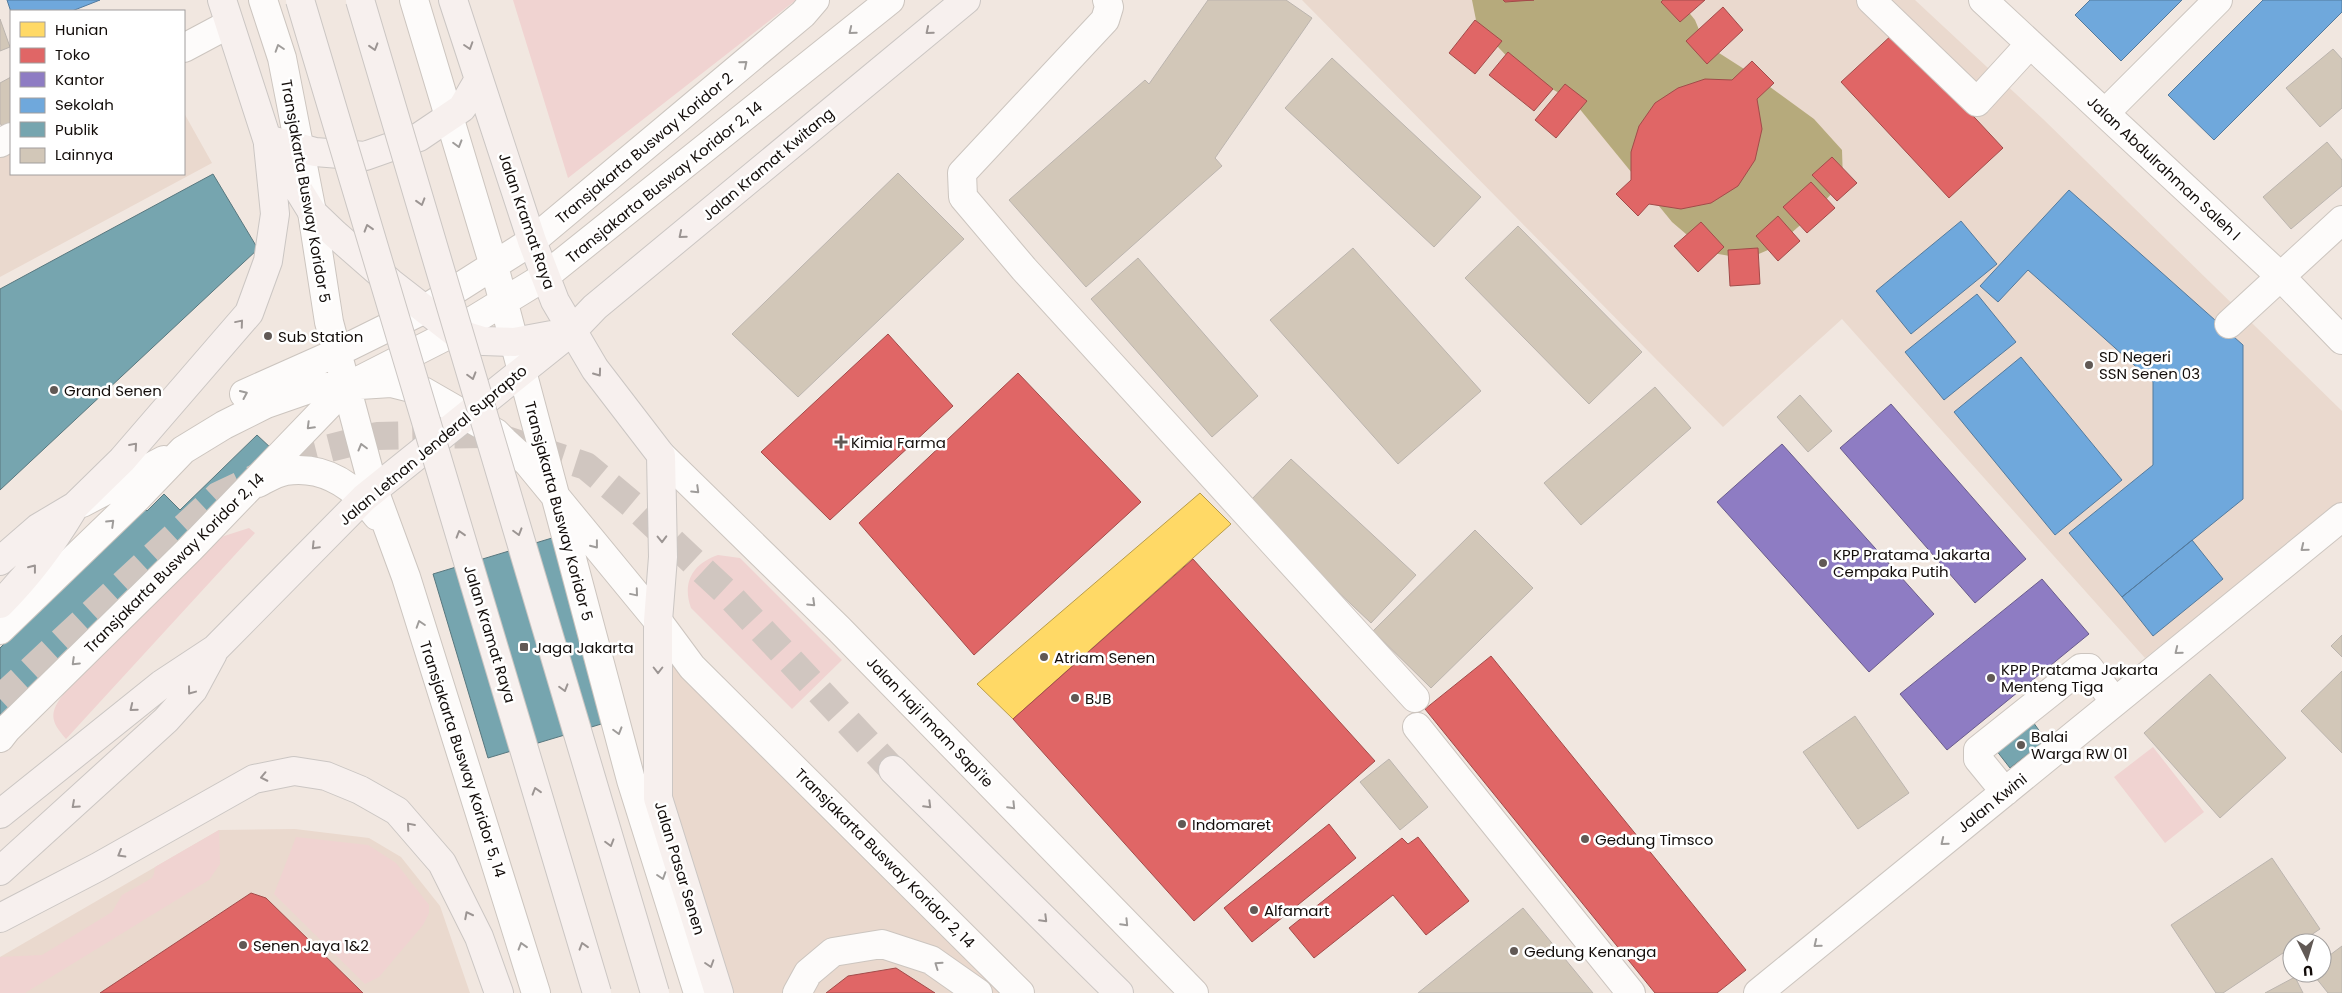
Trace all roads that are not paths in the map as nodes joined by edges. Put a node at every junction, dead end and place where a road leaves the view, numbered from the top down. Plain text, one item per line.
1 (263, 0) edge
2 (300, 0) edge
3 (360, 0) edge
4 (414, 0) edge
5 (453, 0) edge
6 (814, 0) edge
7 (890, 0) edge
8 (966, 0) edge
9 (1107, 0) edge
10 (1871, 0) edge
11 (1983, 0) edge
12 (2218, 0) edge
13 (225, 12) edge
14 (2030, 44) junction
15 (185, 47) edge
16 (479, 79) junction
17 (2105, 113) junction
18 (450, 116) junction
19 (267, 139) junction
20 (300, 148) junction
21 (312, 212) junction
22 (2342, 220) edge
23 (532, 241) junction
24 (494, 266) junction
25 (2280, 276) junction
26 (544, 277) junction
27 (504, 302) junction
28 (425, 309) junction
29 (2229, 324) dead end
30 (572, 331) junction
31 (454, 332) junction
32 (2342, 340) edge
33 (514, 342) junction
34 (336, 352) junction
35 (521, 371) junction
36 (346, 386) junction
37 (464, 416) junction
38 (183, 450) junction
39 (661, 456) junction
40 (249, 487) junction
41 (369, 494) junction
42 (556, 498) junction
43 (75, 506) junction
44 (2342, 517) edge
45 (386, 527) joint
46 (0, 561) edge
47 (0, 604) edge
48 (658, 621) junction
49 (0, 630) edge
50 (215, 649) junction
51 (1415, 698) dead end
52 (2115, 702) junction
53 (1417, 727) dead end
54 (0, 738) edge
55 (893, 770) tunnel mouth
56 (2005, 792) junction
57 (0, 814) edge
58 (0, 871) edge
59 (0, 918) edge
60 (499, 993) edge
61 (536, 993) edge
62 (597, 993) edge
63 (654, 993) edge
64 (698, 993) edge
65 (719, 993) edge
66 (797, 993) edge
67 (978, 993) edge
68 (1020, 993) edge
69 (1039, 993) edge
70 (1119, 993) edge
71 (1194, 993) edge
72 (1631, 993) edge
73 (1758, 993) edge

20 -> 1 street, Transjakarta Busway Koridor 5
62 -> 2 main road, Jalan Kramat Raya, bridge
3 -> 63 main road, bridge
4 - 18 street, Transjakarta Busway Koridor 5
5 -> 16 main road, Jalan Kramat Raya
23 -> 6 street, Transjakarta Busway Koridor 2
7 -> 26 street, Transjakarta Busway Koridor 2, 14
8 -> 30 main road, Jalan Kramat Kwitang
9 - 51 street
10 - 14 street
11 - 14 street, Jalan Abdulrahman Saleh I
12 - 17 street
13 - 15 street
13 - 19 main road
14 - 17 street, Jalan Abdulrahman Saleh I
16 - 18 main road
16 - 23 main road, Jalan Kramat Raya
17 - 25 street, Jalan Abdulrahman Saleh I
18 - 20 main road
18 -> 24 street, Transjakarta Busway Koridor 5
19 - 20 main road
19 - 21 main road
43 -> 19 main road
20 - 21 street, Transjakarta Busway Koridor 5
21 - 28 main road
21 - 34 street, Transjakarta Busway Koridor 5
22 - 25 street
23 - 24 street, Transjakarta Busway Koridor 2
23 - 26 main road, Jalan Kramat Raya
24 - 27 street, Transjakarta Busway Koridor 5
24 - 28 street, Transjakarta Busway Koridor 2
25 - 29 street
25 - 32 street, Jalan Abdulrahman Saleh I
26 - 27 street, Transjakarta Busway Koridor 2, 14
26 - 30 main road, Jalan Kramat Raya
27 - 31 street, Transjakarta Busway Koridor 2, 14
27 - 33 street, Transjakarta Busway Koridor 5
28 - 31 main road
28 - 34 street, Transjakarta Busway Koridor 2
30 - 33 main road
30 - 35 main road, Jalan Letnan Jenderal Suprapto
30 -> 39 main road, Jalan Haji Imam Sapi'ie
31 - 33 main road
31 - 36 street, Transjakarta Busway Koridor 2, 14
33 - 35 street, Transjakarta Busway Koridor 5
34 - 36 street, Transjakarta Busway Koridor 5
38 -> 34 street, Transjakarta Busway Koridor 2
35 - 37 main road, Jalan Letnan Jenderal Suprapto
35 - 42 street, Transjakarta Busway Koridor 5
36 - 37 street, Transjakarta Busway Koridor 2, 14
36 - 38 street, Transjakarta Busway Koridor 2, 14
36 -> 40 street, Transjakarta Busway Koridor 2, 14
41 -> 36 street, Transjakarta Busway Koridor 5
37 - 41 main road, Jalan Letnan Jenderal Suprapto
37 - 42 street, Transjakarta Busway Koridor 2, 14
38 - 43 street
49 -> 38 street, Transjakarta Busway Koridor 2, 14
39 -> 48 main road
39 -> 71 street, Jalan Haji Imam Sapi'ie
40 - 41 street
40 -> 54 street, Transjakarta Busway Koridor 2, 14
41 - 45 street, Transjakarta Busway Koridor 5
41 -> 50 main road, Jalan Letnan Jenderal Suprapto
42 -> 48 street
42 -> 64 street, Transjakarta Busway Koridor 5
43 - 46 main road
47 -> 43 main road
44 -> 52 street, Jalan Kwini
61 -> 45 street, Transjakarta Busway Koridor 5, 14
48 -> 65 main road, Jalan Pasar Senen
48 - 68 street, Transjakarta Busway Koridor 2, 14
48 - 69 street
50 -> 57 main road, Jalan Letnan Jenderal Suprapto
50 -> 58 main road, Jalan Letnan Jenderal Suprapto
52 - 56 street, Jalan Kwini
52 - 56 street
53 - 72 street
55 -> 70 main road
56 -> 73 street, Jalan Kwini
60 -> 59 main road
67 -> 66 street

